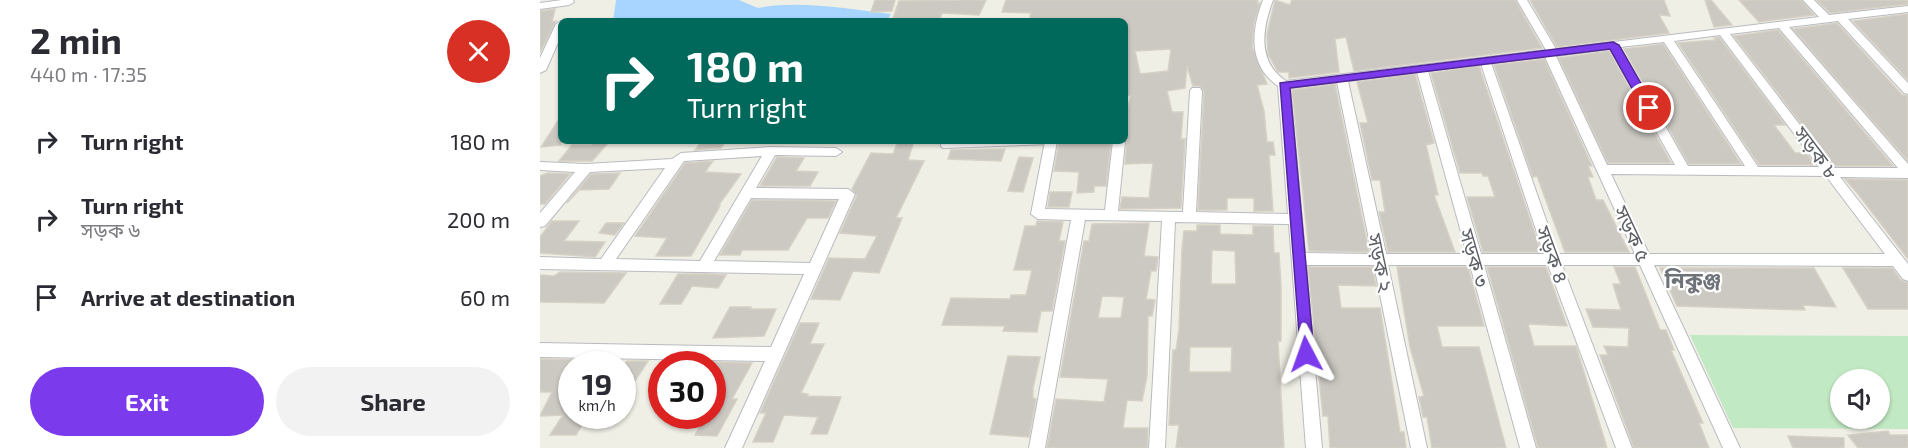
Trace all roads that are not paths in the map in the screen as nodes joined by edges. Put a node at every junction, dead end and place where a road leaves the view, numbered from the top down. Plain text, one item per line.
1 (1268, 0) edge
2 (1522, 0) edge
3 (1808, 0) edge
4 (570, 1) edge
5 (540, 6) edge
6 (1903, 10) edge
7 (1840, 17) junction
8 (564, 18) edge
9 (1827, 19) junction
10 (1908, 21) edge
11 (1782, 25) junction
12 (1723, 32) junction
13 (558, 33) edge
14 (1667, 39) junction
15 (555, 41) junction
16 (540, 43) edge
17 (1613, 45) junction
18 (1550, 53) junction
19 (1485, 61) junction
20 (1422, 69) junction
21 (540, 70) edge
22 (1342, 78) junction
23 (1284, 85) junction
24 (1908, 90) edge
25 (1196, 91) dead end
26 (971, 144) edge
27 (1050, 144) edge
28 (1119, 144) edge
29 (944, 145) dead end
30 (771, 151) junction
31 (836, 152) dead end
32 (675, 163) junction
33 (540, 166) edge
34 (586, 168) junction
35 (1602, 169) junction
36 (1684, 170) junction
37 (1755, 172) junction
38 (1830, 173) junction
39 (1908, 173) edge
40 (746, 193) junction
41 (1079, 215) junction
42 (1111, 216) junction
43 (1169, 217) junction
44 (1189, 217) junction
45 (1295, 219) junction
46 (540, 222) edge
47 (1299, 259) junction
48 (1379, 259) junction
49 (1474, 260) junction
50 (1553, 260) junction
51 (1644, 260) junction
52 (1897, 260) junction
53 (540, 263) edge
54 (605, 264) junction
55 (705, 265) junction
56 (814, 269) junction
57 (1908, 275) edge
58 (540, 350) edge
59 (775, 354) junction
60 (733, 448) edge
61 (1036, 448) edge
62 (1157, 448) edge
63 (1314, 448) edge
64 (1419, 448) edge
65 (1528, 448) edge
66 (1624, 448) edge
67 (1732, 448) edge

1 - 23 street
2 - 18 street, সড়ক ৫
3 - 9 street
4 - 5 street
4 - 8 street
6 - 7 street
6 - 10 street
7 - 9 street
7 - 24 street
9 - 11 street
11 - 12 street
11 - 39 street
12 - 14 street
12 - 38 street, সড়ক ৮
13 - 15 street
14 - 17 street
14 - 37 street
15 - 16 street
15 - 21 street
17 - 18 street
17 - 36 street
18 - 19 street
18 - 35 street, সড়ক ৫
19 - 20 street
19 - 50 street, সড়ক ৪
20 - 22 street
20 - 49 street, সড়ক ৩
22 - 23 street
22 - 48 street, সড়ক ২
23 - 45 street
25 - 44 street
26 - 29 lane
27 - 41 street
28 - 42 street
30 - 31 street
30 - 32 street
30 - 40 street
32 - 34 street
32 - 54 street
33 - 34 street
34 - 46 street
35 - 36 street
35 - 51 street, সড়ক ৫
36 - 37 street
37 - 38 street
38 - 39 street
38 - 52 street, সড়ক ৮
40 - 55 street
40 - 56 street
41 - 42 street
41 - 61 street
42 - 43 street
43 - 44 street
43 - 62 street
44 - 45 street
45 - 47 street
47 - 48 street
47 - 63 street
48 - 49 street
48 - 64 street, সড়ক ২
49 - 50 street
49 - 65 street, সড়ক ৩
50 - 51 street
50 - 66 street, সড়ক ৪
51 - 52 street
51 - 67 street, সড়ক ৫
52 - 57 street, সড়ক ৮
53 - 54 street
54 - 55 street
55 - 56 street
56 - 59 street
58 - 59 street
59 - 60 street

